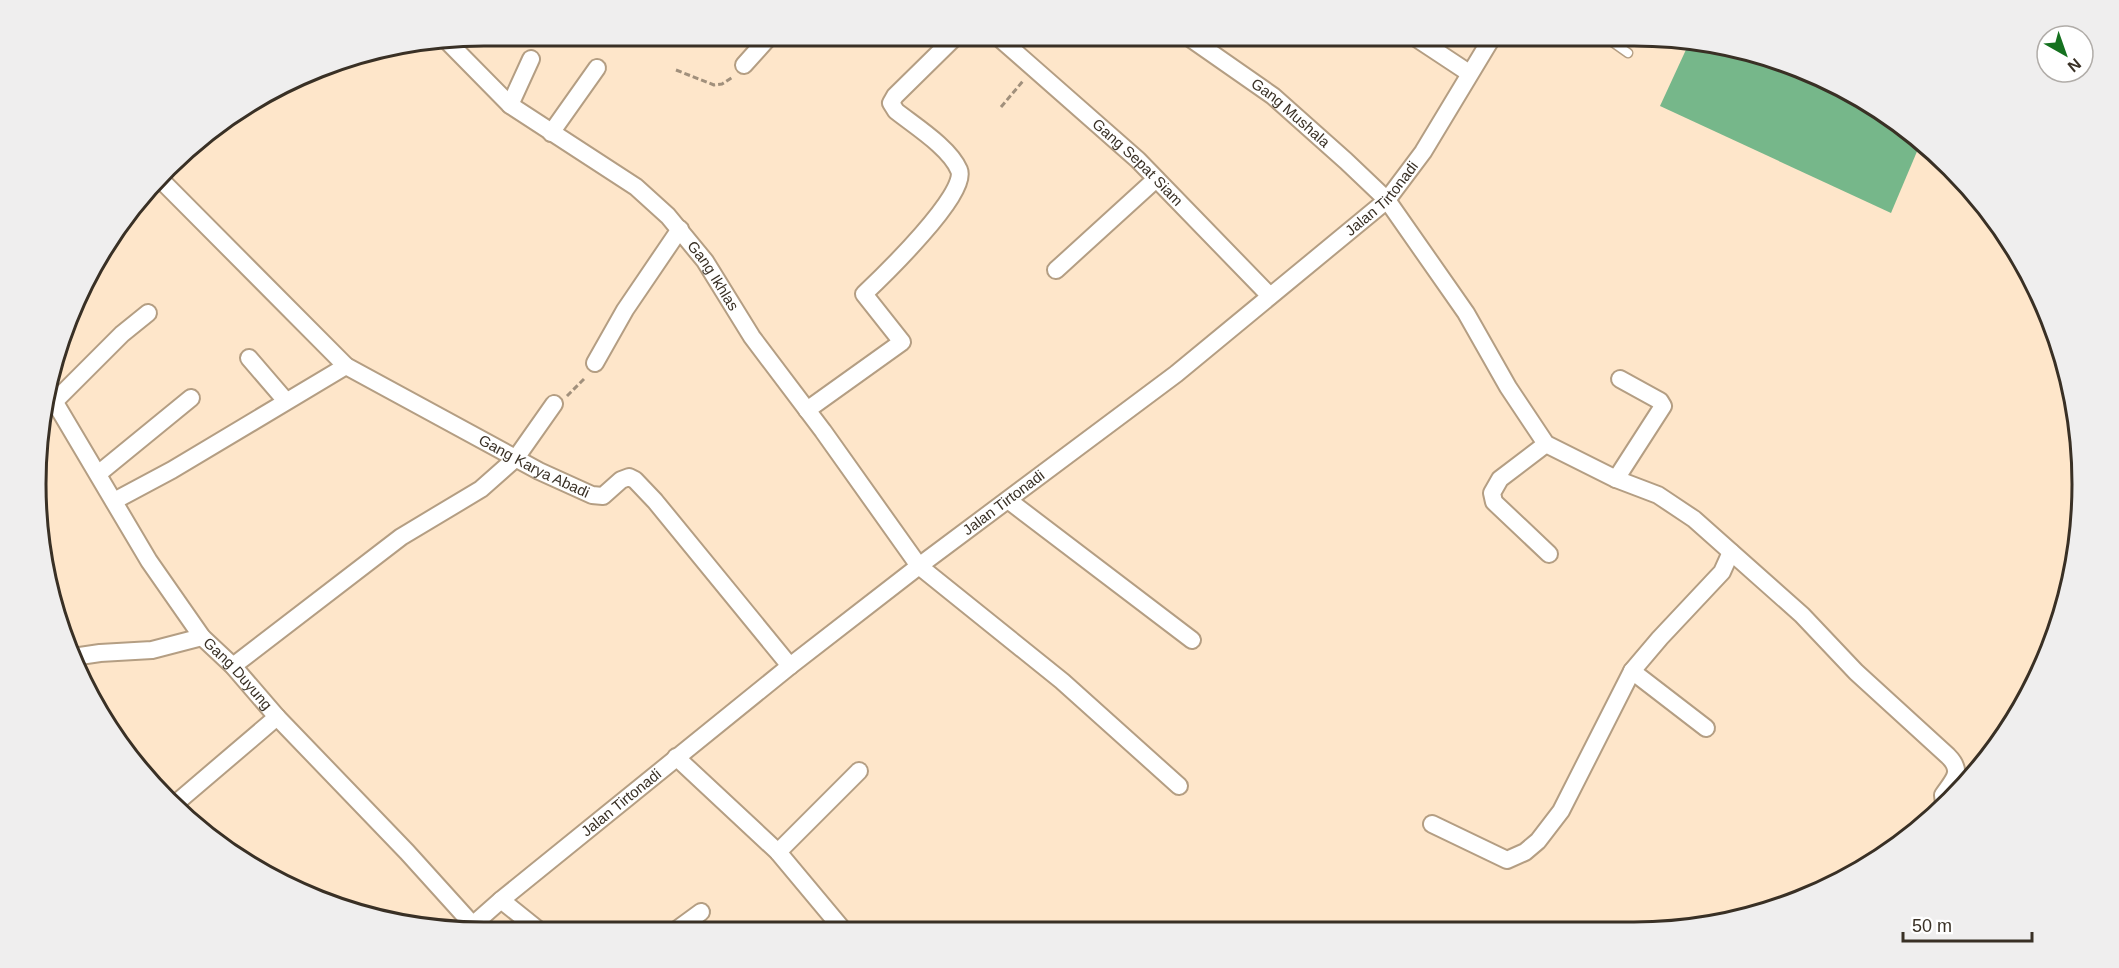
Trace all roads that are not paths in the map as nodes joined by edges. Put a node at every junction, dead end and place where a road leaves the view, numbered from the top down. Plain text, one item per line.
1 (761, 46) edge
2 (946, 46) edge
3 (1009, 46) edge
4 (1201, 46) edge
5 (1428, 46) edge
6 (1487, 46) edge
7 (1618, 46) edge
8 (453, 47) edge
9 (1628, 53) dead end
10 (531, 58) dead end
11 (744, 65) road end
12 (597, 68) dead end
13 (1469, 74) junction
14 (510, 105) junction
15 (551, 133) junction
16 (1156, 178) junction
17 (166, 185) edge
18 (1387, 200) junction
19 (680, 229) junction
20 (1056, 270) dead end
21 (1270, 296) junction
22 (148, 314) dead end
23 (249, 358) dead end
24 (595, 363) road end
25 (346, 366) junction
26 (1620, 379) dead end
27 (57, 390) edge
28 (191, 398) dead end
29 (55, 401) edge
30 (286, 401) junction
31 (554, 404) road end
32 (807, 410) junction
33 (1546, 444) junction
34 (516, 458) junction
35 (98, 474) junction
36 (1616, 479) junction
37 (1008, 500) junction
38 (114, 501) junction
39 (1731, 552) junction
40 (1549, 554) dead end
41 (919, 567) junction
42 (202, 637) junction
43 (1192, 640) dead end
44 (82, 656) edge
45 (233, 666) junction
46 (790, 666) junction
47 (1632, 671) junction
48 (277, 717) junction
49 (1706, 728) dead end
50 (676, 757) junction
51 (859, 771) dead end
52 (1179, 786) dead end
53 (1946, 791) edge
54 (181, 799) edge
55 (1432, 824) dead end
56 (778, 852) junction
57 (501, 900) junction
58 (701, 912) dead end
59 (464, 921) edge
60 (477, 922) edge
61 (528, 922) edge
62 (687, 922) edge
63 (836, 922) edge

1 - 11 street
2 - 32 street
3 - 16 street, Gang Sepat Siam
4 - 18 street, Gang Mushala
5 - 13 street
6 - 13 street, Jalan Tirtonadi
7 - 9 lane
8 - 14 street, Gang Ikhlas
10 - 14 street
12 - 15 street
13 - 18 street, Jalan Tirtonadi
14 - 15 street, Gang Ikhlas
15 - 19 street, Gang Ikhlas
16 - 20 street
16 - 21 street, Gang Sepat Siam
17 - 25 street, Gang Karya Abadi
18 - 21 street, Jalan Tirtonadi
18 - 33 street, Gang Mushala
19 - 24 street
19 - 32 street, Gang Ikhlas
21 - 37 street, Jalan Tirtonadi
22 - 27 street
23 - 30 street
25 - 30 street
25 - 34 street, Gang Karya Abadi
26 - 36 street
28 - 35 street
29 - 35 street, Gang Duyung
30 - 38 street
31 - 34 street
32 - 41 street, Gang Ikhlas
33 - 36 street
33 - 40 street
34 - 45 street
34 - 46 street, Gang Karya Abadi
35 - 38 street, Gang Duyung
36 - 39 street
37 - 41 street, Jalan Tirtonadi
37 - 43 street
38 - 42 street, Gang Duyung
39 - 47 street
39 - 53 street
41 - 46 street, Jalan Tirtonadi
41 - 52 street, Gang Ikhlas
42 - 44 street
42 - 45 street, Gang Duyung
45 - 48 street, Gang Duyung
46 - 50 street, Jalan Tirtonadi
47 - 49 street
47 - 55 street
48 - 54 street
48 - 59 street, Gang Duyung
50 - 56 street
50 - 57 street, Jalan Tirtonadi
51 - 56 street
56 - 63 street
57 - 60 street, Jalan Tirtonadi
57 - 61 street
58 - 62 street

